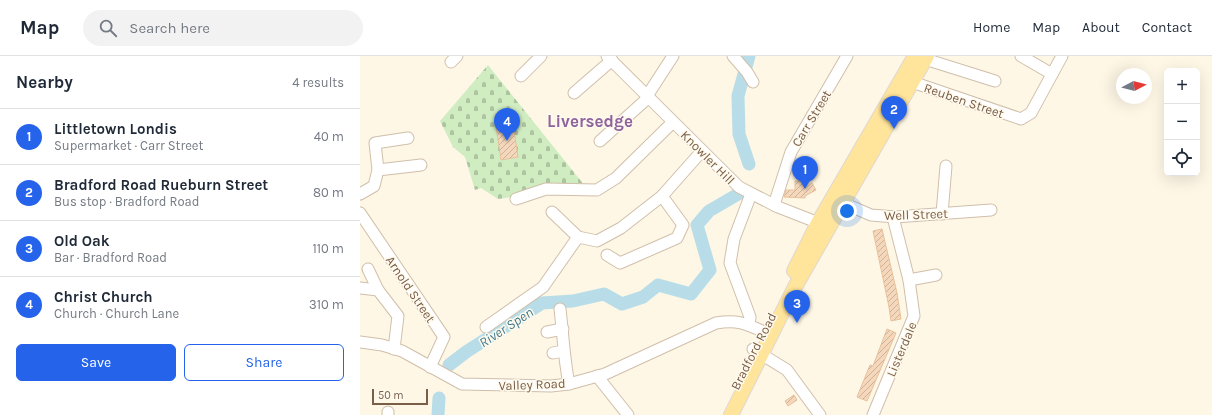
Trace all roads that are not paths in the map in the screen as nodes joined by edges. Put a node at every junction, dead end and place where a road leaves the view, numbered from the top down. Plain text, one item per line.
1 (541, 56) edge
2 (673, 56) edge
3 (733, 56) edge
4 (847, 56) edge
5 (1021, 56) edge
6 (1062, 56) edge
7 (922, 57) edge
8 (609, 58) edge
9 (1052, 74) junction
10 (521, 76) dead end
11 (995, 81) dead end
12 (753, 82) dead end
13 (912, 82) junction
14 (574, 93) dead end
15 (648, 97) junction
16 (673, 122) junction
17 (408, 138) dead end
18 (600, 141) dead end
19 (702, 151) junction
20 (421, 165) dead end
21 (946, 166) dead end
22 (378, 170) junction
23 (360, 194) edge
24 (751, 194) junction
25 (662, 196) junction
26 (516, 199) dead end
27 (843, 203) junction
28 (774, 205) junction
29 (991, 210) dead end
30 (552, 212) dead end
31 (360, 213) edge
32 (942, 214) junction
33 (893, 217) junction
34 (824, 225) junction
35 (578, 237) junction
36 (607, 255) dead end
37 (368, 269) dead end
38 (936, 275) dead end
39 (910, 280) junction
40 (360, 288) edge
41 (378, 290) junction
42 (560, 308) dead end
43 (749, 325) junction
44 (486, 327) dead end
45 (563, 329) junction
46 (547, 332) dead end
47 (766, 333) junction
48 (360, 342) edge
49 (394, 349) junction
50 (757, 352) junction
51 (430, 367) junction
52 (597, 376) junction
53 (569, 384) junction
54 (628, 415) edge
55 (720, 415) edge
56 (731, 415) edge
57 (820, 415) edge
58 (873, 415) edge

1 - 10 street
2 - 15 street
3 - 12 street
4 - 28 street, Carr Street
5 - 9 street
6 - 9 street
7 - 11 street
7 - 13 main road, Bradford Road
7 - 34 main road, Bradford Road
8 - 14 street
8 - 15 street, Knowler Hill
9 - 13 street, Reuben Street
13 - 27 main road, Bradford Road
15 - 16 street, Knowler Hill
15 - 18 street
16 - 19 street, Knowler Hill
16 - 26 street
17 - 22 street
19 - 24 street, Knowler Hill
19 - 25 street
20 - 22 street
21 - 32 street
22 - 23 street
24 - 28 street, Knowler Hill
24 - 43 street
25 - 35 street
25 - 36 street
27 - 33 street, Well Street
27 - 34 main road, Bradford Road
28 - 34 street, Knowler Hill
29 - 32 street, Well Street
30 - 35 street
31 - 51 street, Arnold Street
32 - 33 street, Well Street
33 - 39 street, Listerdale
34 - 47 main road, Bradford Road
35 - 44 street
37 - 41 street
38 - 39 street
39 - 58 street, Listerdale
40 - 41 street
41 - 49 street
42 - 45 street
43 - 47 street, Valley Road
43 - 52 street, Valley Road
45 - 46 street
45 - 53 street
47 - 50 main road, Bradford Road
48 - 49 street, Valley Road
49 - 51 street, Valley Road
50 - 55 main road, Bradford Road
50 - 56 main road, Bradford Road
50 - 57 street
51 - 53 street, Valley Road
52 - 53 street, Valley Road
52 - 54 street

